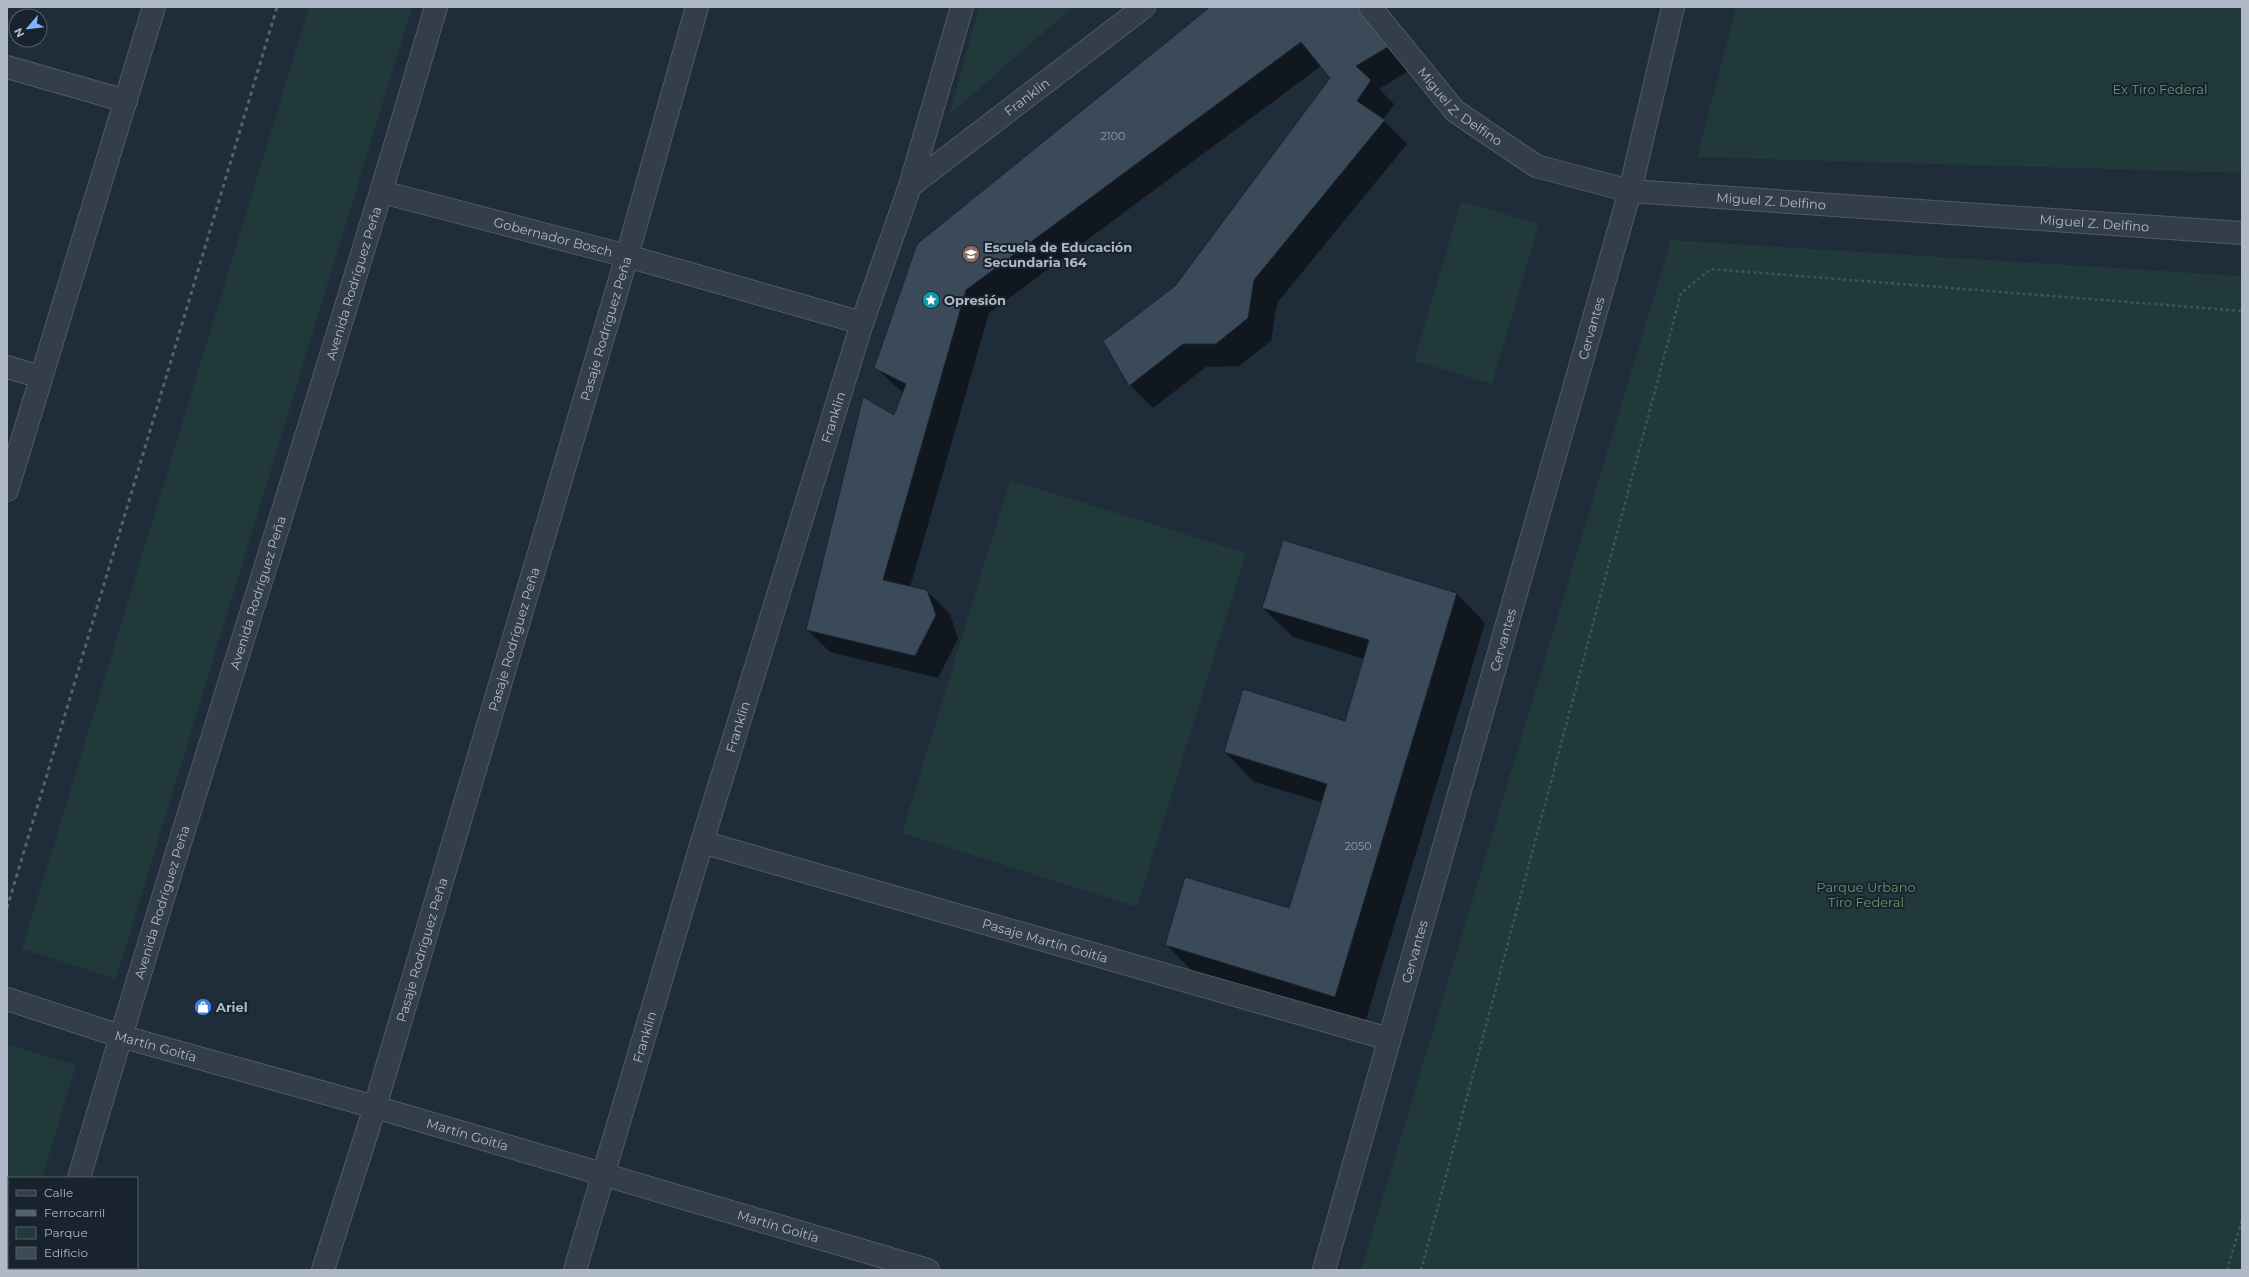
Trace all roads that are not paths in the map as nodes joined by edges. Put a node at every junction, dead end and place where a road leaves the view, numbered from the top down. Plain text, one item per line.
1 (154, 7) edge
2 (436, 7) edge
3 (697, 7) edge
4 (962, 7) edge
5 (1370, 7) edge
6 (1673, 7) edge
7 (1139, 9) edge
8 (7, 67) edge
9 (126, 101) junction
10 (910, 186) junction
11 (1630, 191) junction
12 (382, 192) junction
13 (2242, 233) edge
14 (627, 256) junction
15 (862, 323) junction
16 (7, 367) edge
17 (41, 377) junction
18 (7, 490) edge
19 (702, 842) junction
20 (7, 999) edge
21 (120, 1036) junction
22 (1389, 1039) junction
23 (375, 1107) junction
24 (603, 1175) junction
25 (79, 1177) edge
26 (323, 1270) edge
27 (575, 1270) edge
28 (928, 1270) edge
29 (1324, 1270) edge

1 - 9 street
2 - 12 street, Avenida Rodríguez Peña
3 - 14 street, Pasaje Rodríguez Peña
4 - 10 street, Franklin
5 - 11 street, Miguel Z. Delfino
6 - 11 street, Cervantes
7 - 10 street, Franklin
8 - 9 street
9 - 17 street
10 - 15 street, Franklin
11 - 13 street, Miguel Z. Delfino
11 - 22 street, Cervantes
12 - 14 street, Gobernador Bosch
12 - 21 street, Avenida Rodríguez Peña
14 - 15 street, Gobernador Bosch
14 - 23 street, Pasaje Rodríguez Peña
15 - 19 street, Franklin
16 - 17 street
17 - 18 street
19 - 22 street, Pasaje Martín Goitía
19 - 24 street, Franklin
20 - 21 street, Martín Goitía
21 - 23 street, Martín Goitía
21 - 25 street, Avenida Rodríguez Peña
22 - 29 street, Cervantes
23 - 24 street, Martín Goitía
23 - 26 street, Pasaje Rodríguez Peña
24 - 27 street, Franklin
24 - 28 street, Martín Goitía

